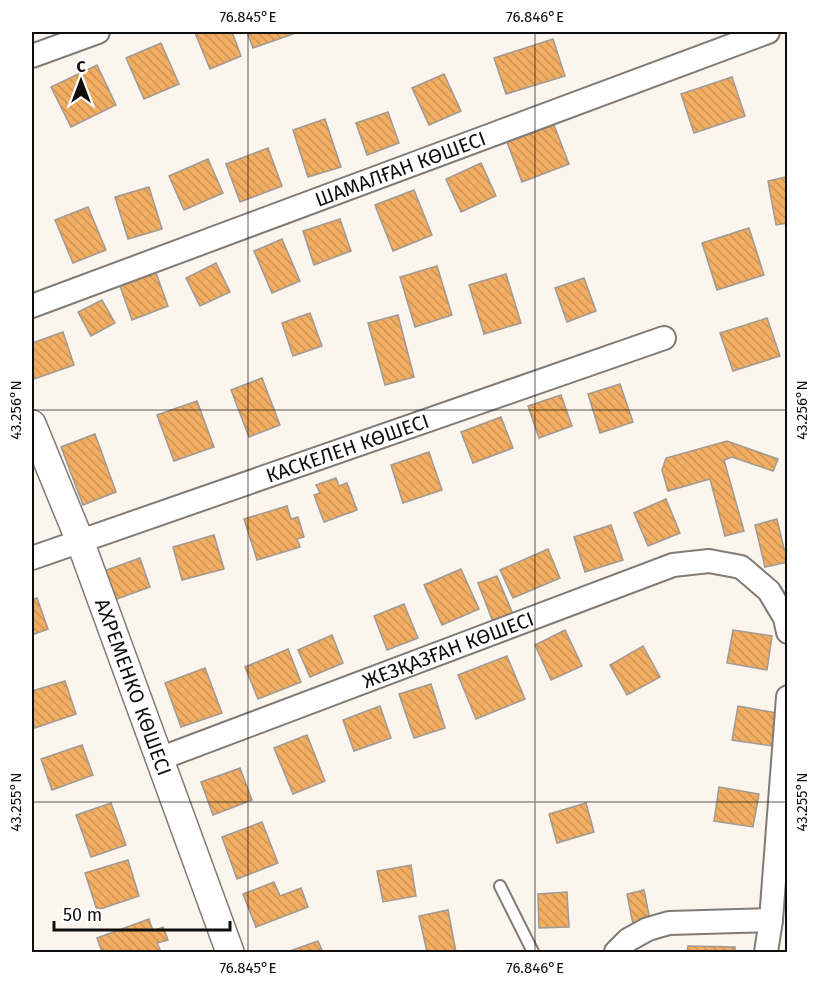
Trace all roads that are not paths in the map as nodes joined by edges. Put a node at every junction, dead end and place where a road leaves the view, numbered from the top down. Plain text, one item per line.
1 (98, 32) edge
2 (768, 32) edge
3 (32, 56) edge
4 (32, 306) edge
5 (664, 338) dead end
6 (32, 424) edge
7 (80, 541) junction
8 (32, 558) edge
9 (788, 632) edge
10 (788, 697) edge
11 (159, 759) junction
12 (500, 886) dead end
13 (771, 920) junction
14 (230, 952) edge
15 (533, 952) edge
16 (616, 952) edge
17 (766, 952) edge

1 - 3 street
2 - 4 street, ШАМАЛҒАН КӨШЕСІ
5 - 7 street, КАСКЕЛЕН КӨШЕСІ
6 - 7 street, АХРЕМЕНКО КӨШЕСІ
7 - 8 street, КАСКЕЛЕН КӨШЕСІ
7 - 11 street, АХРЕМЕНКО КӨШЕСІ
9 - 11 street, ЖЕЗҚАЗҒАН КӨШЕСІ
10 - 13 street
11 - 14 street, АХРЕМЕНКО КӨШЕСІ
12 - 15 lane
13 - 16 street
13 - 17 street

